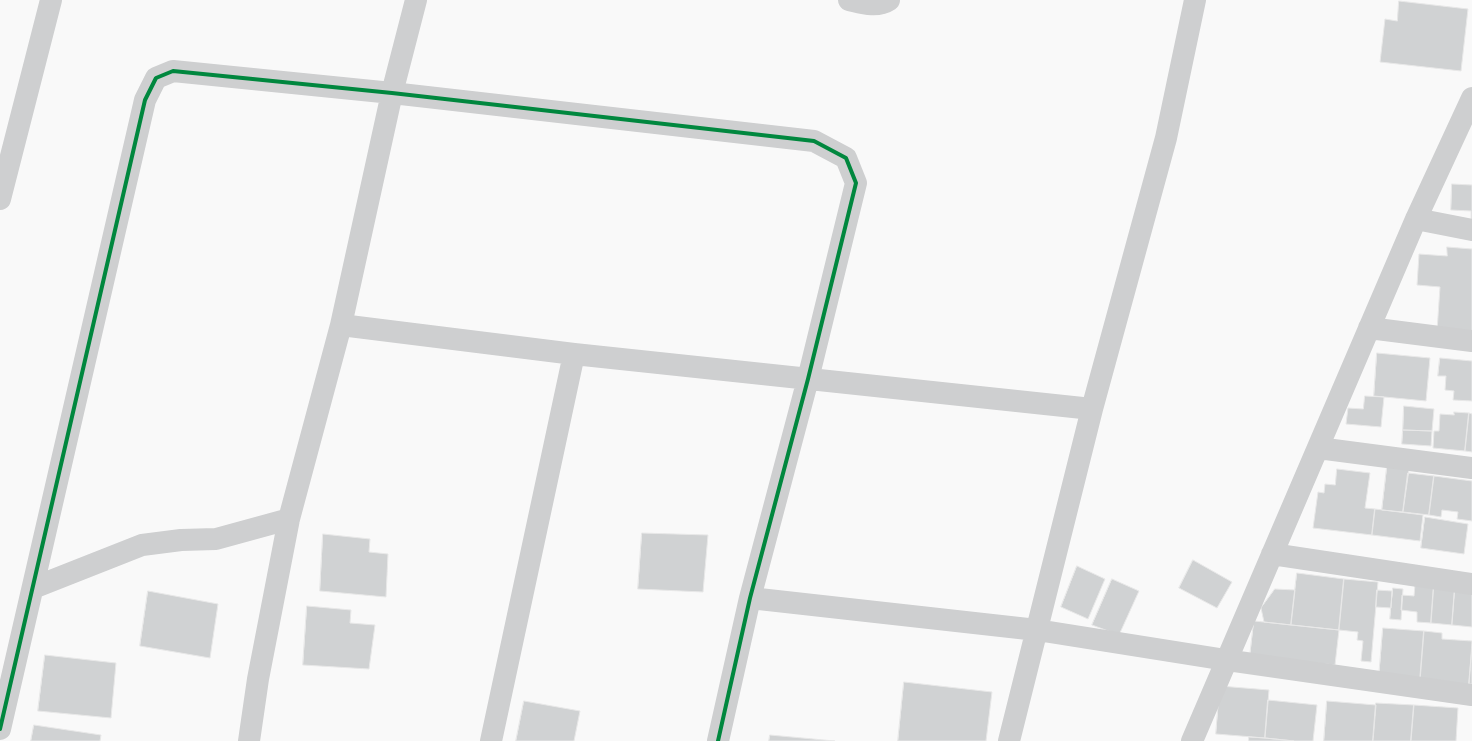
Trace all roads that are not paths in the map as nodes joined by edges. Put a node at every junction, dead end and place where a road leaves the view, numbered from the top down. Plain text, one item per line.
1 (51, 0) edge
2 (416, 0) edge
3 (849, 0) edge
4 (889, 0) edge
5 (1196, 0) edge
6 (392, 93) junction
7 (1470, 108) edge
8 (0, 195) edge
9 (1416, 219) junction
10 (1472, 230) edge
11 (341, 326) junction
12 (1369, 328) junction
13 (1472, 341) edge
14 (574, 354) junction
15 (808, 379) junction
16 (1092, 409) junction
17 (1318, 448) junction
18 (1472, 468) edge
19 (289, 519) junction
20 (1272, 554) junction
21 (1472, 584) edge
22 (33, 588) junction
23 (750, 598) junction
24 (1037, 630) junction
25 (1226, 660) junction
26 (1472, 695) edge
27 (0, 729) edge
28 (250, 741) edge
29 (491, 741) edge
30 (718, 741) edge
31 (1009, 741) edge
32 (1192, 741) edge

1 - 8 street
2 - 6 street
3 - 4 street
5 - 16 street
6 - 11 street
6 - 15 street
6 - 22 street
7 - 9 street
9 - 10 street
9 - 12 street
11 - 14 street
11 - 19 street
12 - 13 street
12 - 17 street
14 - 15 street
14 - 29 street
15 - 16 street
15 - 23 street
16 - 24 street
17 - 18 street
17 - 20 street
19 - 22 street
19 - 28 street
20 - 21 street
20 - 25 street
22 - 27 street
23 - 24 street
23 - 30 street
24 - 25 street
24 - 31 street
25 - 26 street
25 - 32 street

